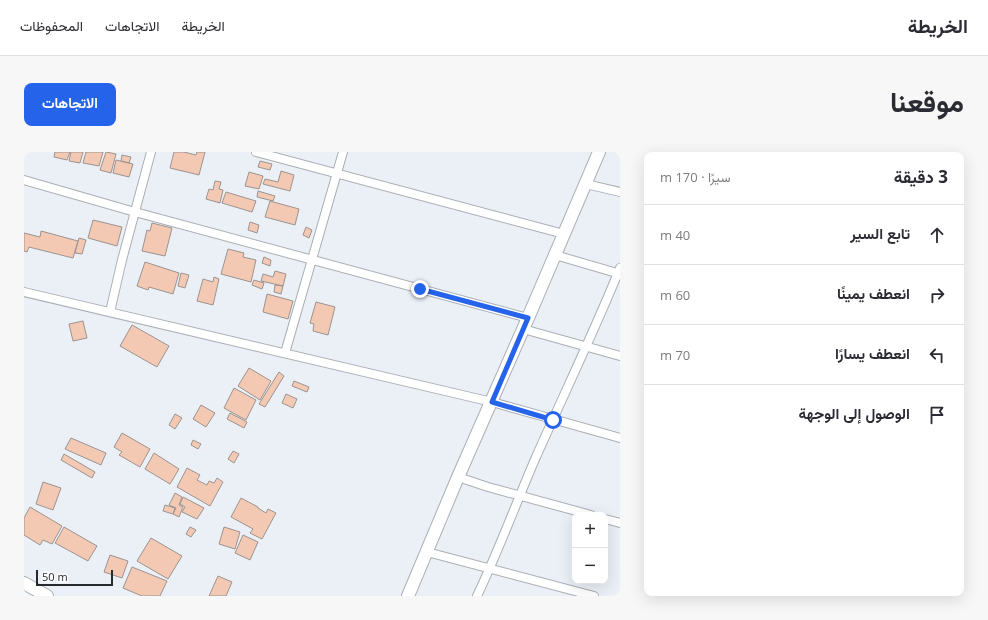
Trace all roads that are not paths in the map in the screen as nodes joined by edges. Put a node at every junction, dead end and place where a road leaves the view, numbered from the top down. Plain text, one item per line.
1 (151, 152) edge
2 (256, 152) edge
3 (343, 152) edge
4 (599, 152) edge
5 (337, 173) junction
6 (24, 180) edge
7 (586, 184) junction
8 (620, 192) edge
9 (135, 212) junction
10 (564, 234) junction
11 (555, 255) junction
12 (312, 260) junction
13 (619, 272) edge
14 (24, 292) edge
15 (110, 312) junction
16 (526, 324) junction
17 (586, 347) junction
18 (285, 353) junction
19 (620, 356) edge
20 (492, 402) junction
21 (553, 420) junction
22 (620, 438) edge
23 (458, 477) junction
24 (520, 495) junction
25 (580, 512) edge
26 (608, 520) edge
27 (620, 523) edge
28 (427, 552) junction
29 (490, 568) junction
30 (24, 583) edge
31 (47, 596) edge
32 (408, 596) edge
33 (477, 596) edge
34 (594, 596) edge

1 - 9 street
2 - 5 street
3 - 5 street
4 - 7 street
5 - 10 street
5 - 12 street
6 - 9 street
7 - 8 street
7 - 10 street
9 - 12 street
9 - 15 street
10 - 11 street
11 - 13 street
11 - 16 street
12 - 16 street
12 - 18 street
13 - 17 street
14 - 15 street
15 - 18 street
16 - 17 street
16 - 20 street
17 - 19 street
17 - 21 street
18 - 20 street
20 - 21 street
20 - 23 street
21 - 22 street
21 - 24 street
23 - 24 street
23 - 28 street
24 - 25 street
24 - 29 street
26 - 27 street
28 - 29 street
28 - 32 street
29 - 33 street
29 - 34 street
30 - 31 street

